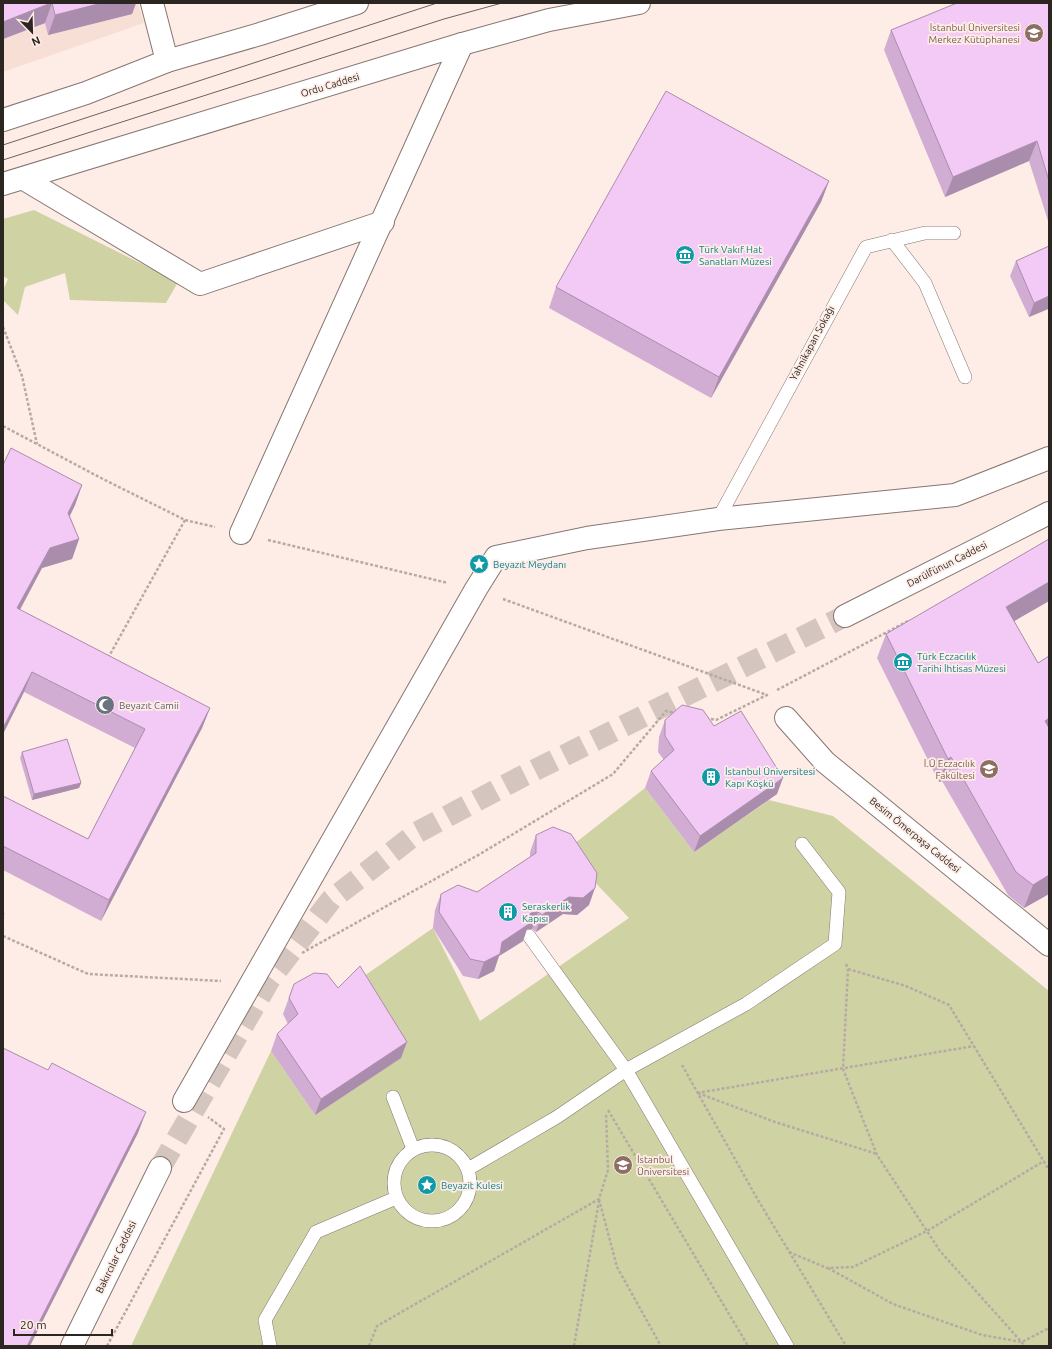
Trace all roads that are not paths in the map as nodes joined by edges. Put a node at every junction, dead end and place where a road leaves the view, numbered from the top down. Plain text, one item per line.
1 (152, 3) edge
2 (357, 3) edge
3 (639, 3) edge
4 (462, 44) junction
5 (167, 61) junction
6 (3, 120) edge
7 (24, 179) junction
8 (3, 184) edge
9 (383, 222) junction
10 (954, 233) dead end
11 (892, 240) junction
12 (965, 377) dead end
13 (1049, 458) edge
14 (1049, 513) edge
15 (718, 519) junction
16 (241, 534) dead end
17 (845, 616) tunnel mouth
18 (786, 718) dead end
19 (802, 844) dead end
20 (529, 936) edge
21 (1047, 941) edge
22 (626, 1070) junction
23 (392, 1097) dead end
24 (184, 1101) road end
25 (413, 1149) junction
26 (160, 1168) tunnel mouth
27 (468, 1169) junction
28 (396, 1198) junction
29 (72, 1346) edge
30 (270, 1346) edge
31 (786, 1346) edge

1 - 5 street
2 - 5 street
3 - 4 street, Ordu Caddesi
4 - 7 street, Ordu Caddesi
4 - 9 street
5 - 6 street
7 - 8 street, Ordu Caddesi
7 - 9 street
9 - 16 street
10 - 11 lane, Yahnikapan Sokağı
11 - 12 lane
11 - 15 lane, Yahnikapan Sokağı
13 - 15 street
14 - 17 street, Darülfünun Caddesi
15 - 24 street
18 - 21 street, Besim Ömerpaşa Caddesi
19 - 22 lane
20 - 22 lane
22 - 27 lane
22 - 31 lane
23 - 25 lane
25 - 27 lane
25 - 28 lane
26 - 29 street, Bakırcılar Caddesi
27 - 28 lane
28 - 30 lane

